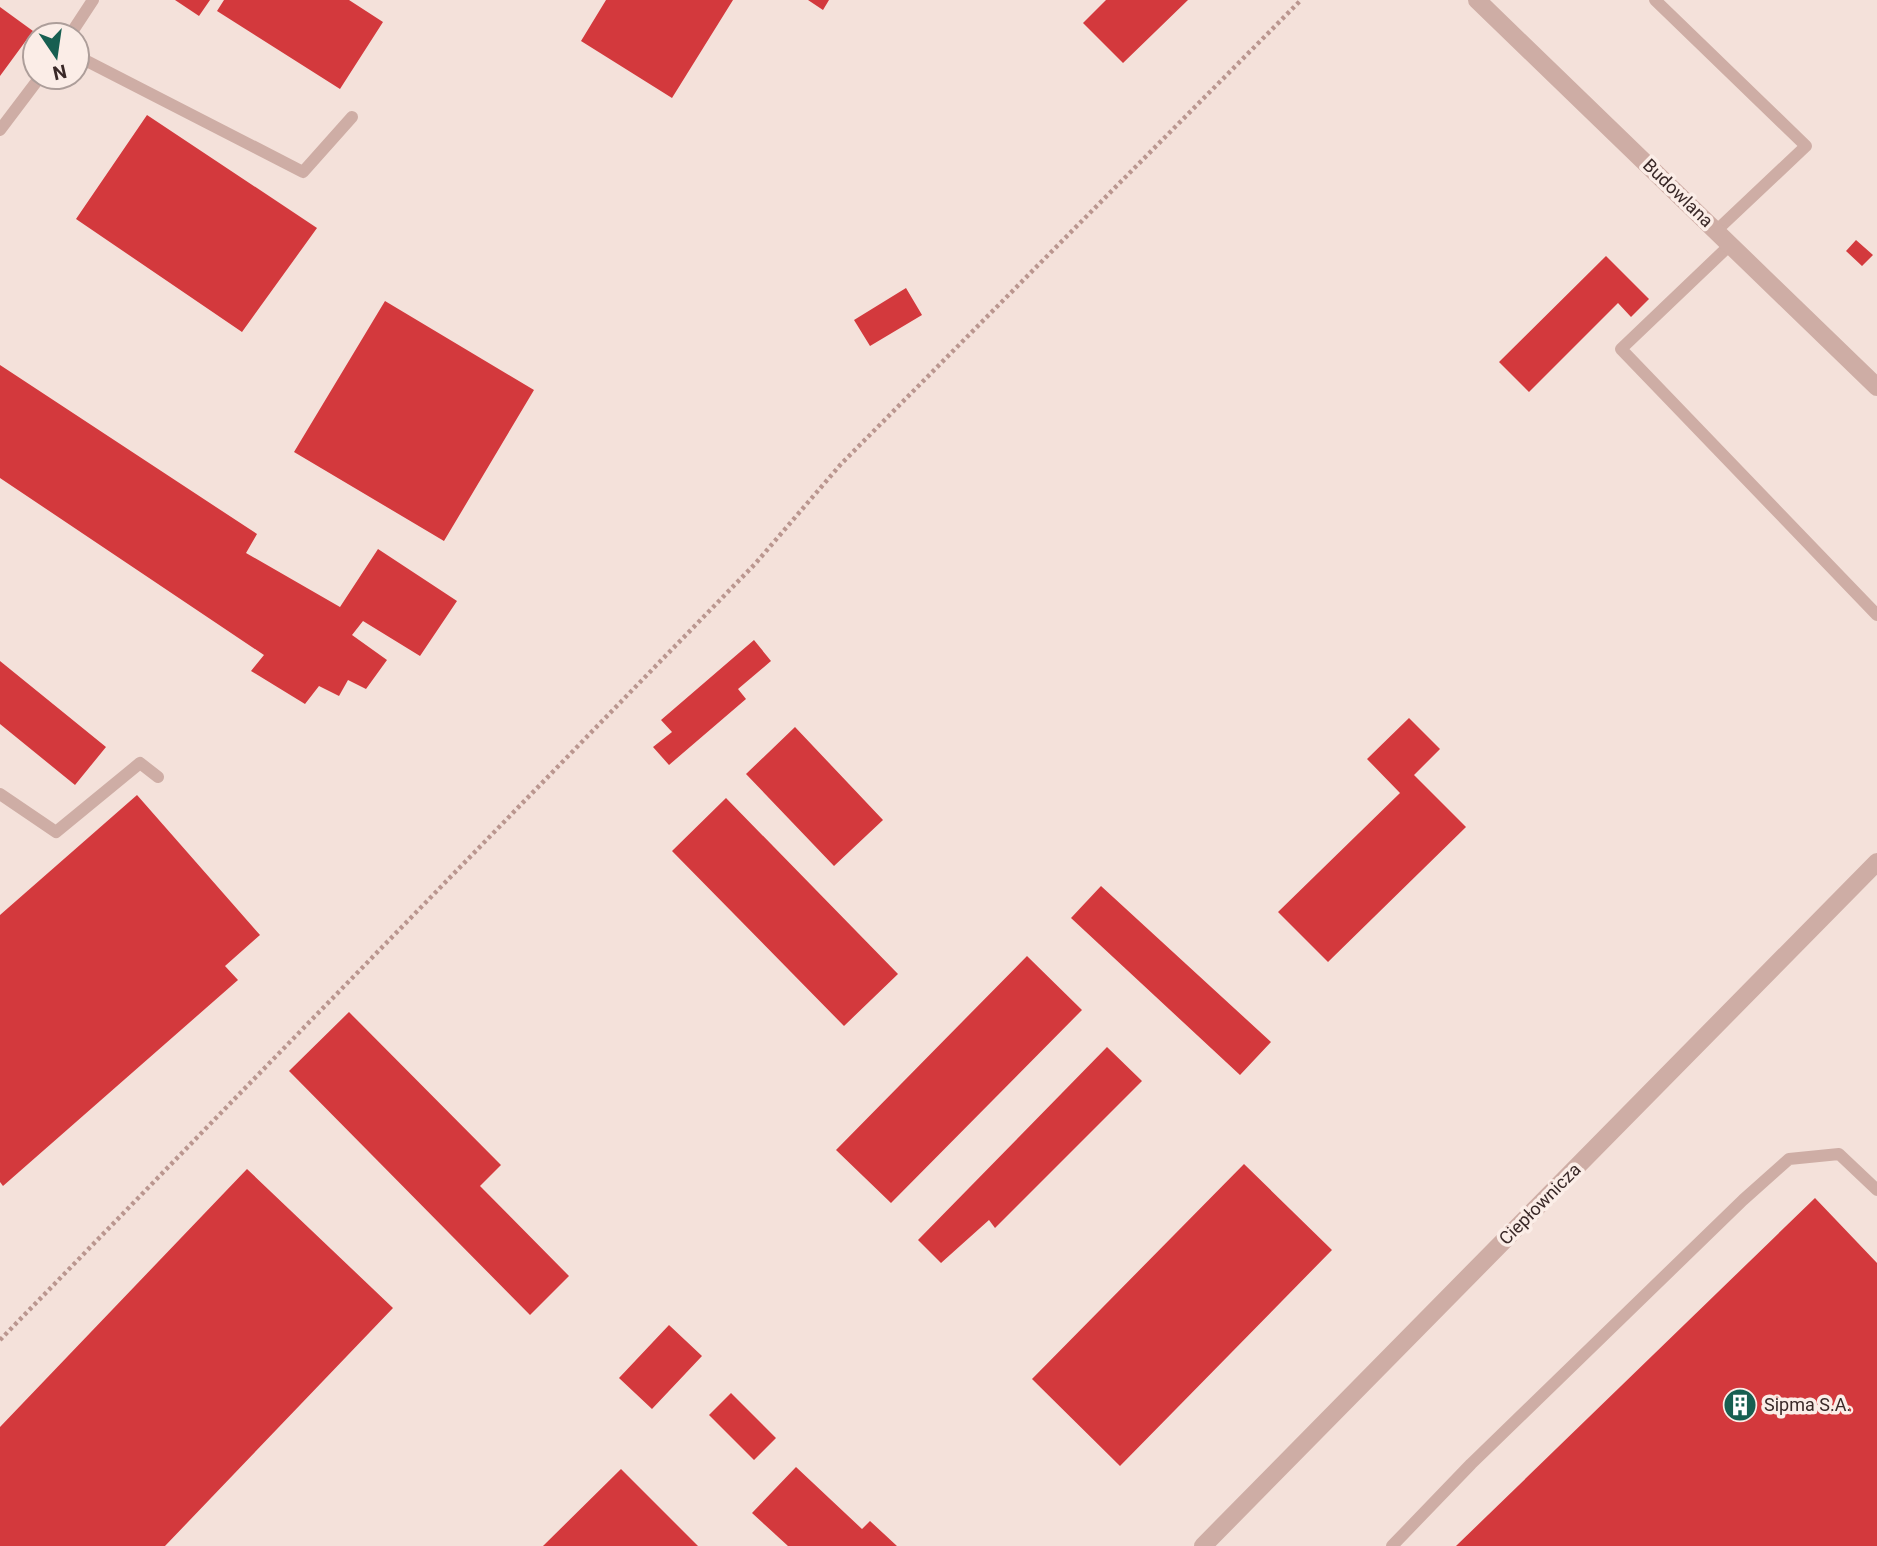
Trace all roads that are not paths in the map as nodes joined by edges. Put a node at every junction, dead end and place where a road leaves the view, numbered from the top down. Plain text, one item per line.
1 (93, 0) edge
2 (1477, 0) edge
3 (1655, 0) edge
4 (79, 21) edge
5 (91, 63) edge
6 (29, 91) edge
7 (352, 117) dead end
8 (0, 130) edge
9 (1717, 230) junction
10 (1731, 244) junction
11 (1877, 387) edge
12 (1877, 615) edge
13 (158, 777) dead end
14 (0, 794) edge
15 (1877, 862) edge
16 (1877, 1191) edge
17 (1203, 1546) edge
18 (1391, 1546) edge

1 - 4 lane
2 - 9 street, Budowlana
3 - 9 lane
5 - 7 lane
6 - 8 lane
9 - 10 street, Budowlana
10 - 11 street, Budowlana
10 - 12 lane
13 - 14 lane
15 - 17 street, Ciepłownicza
16 - 18 lane

